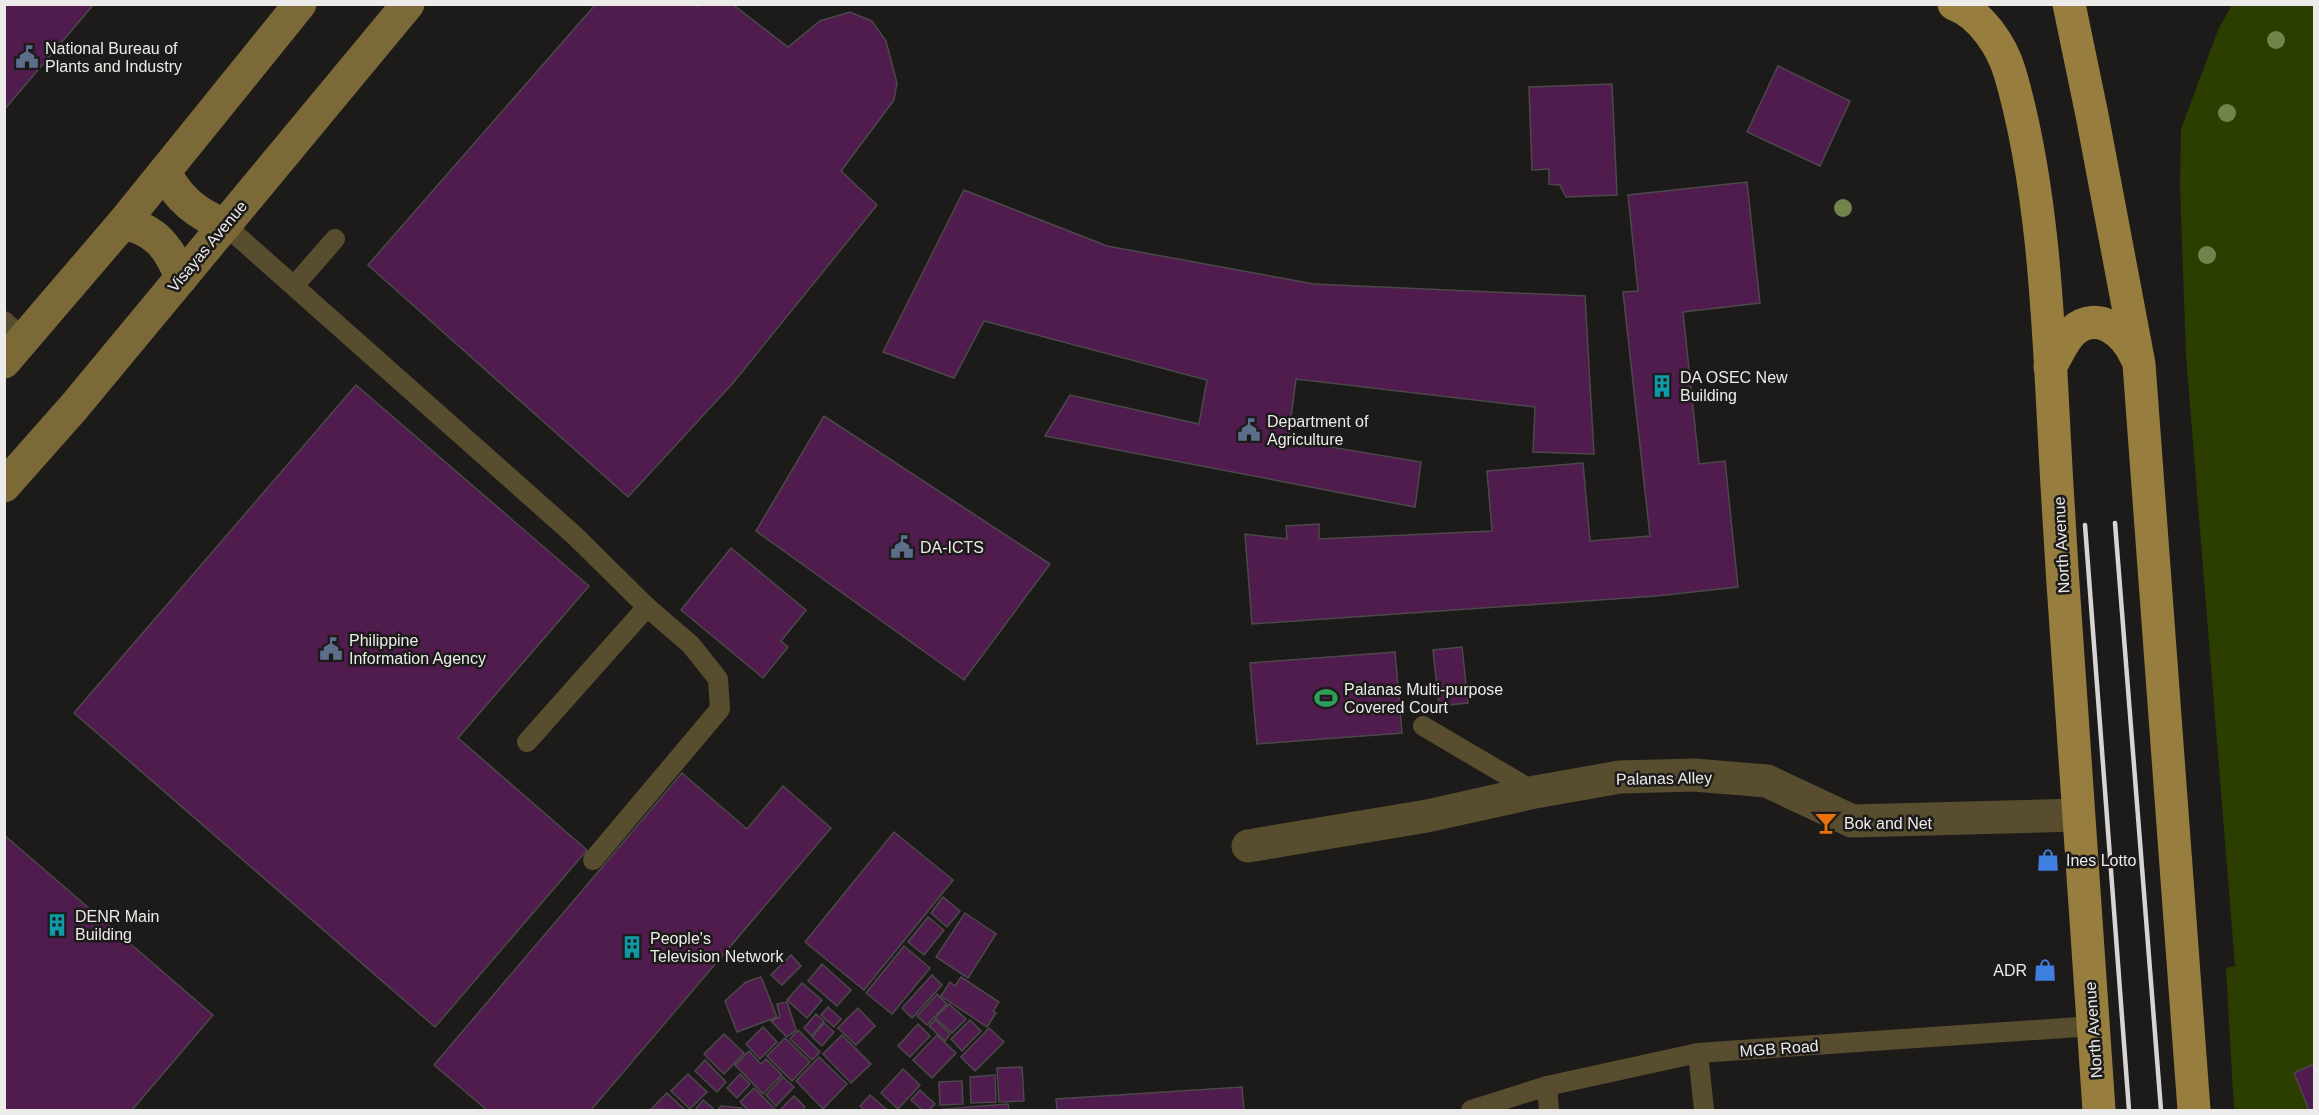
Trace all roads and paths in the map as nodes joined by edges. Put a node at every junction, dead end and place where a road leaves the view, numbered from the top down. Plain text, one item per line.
1 (300, 4) edge
2 (408, 4) edge
3 (1954, 4) edge
4 (2068, 4) edge
5 (165, 172) junction
6 (123, 223) junction
7 (225, 225) junction
8 (335, 239) dead end
9 (181, 278) junction
10 (294, 286) junction
11 (11, 340) edge
12 (2139, 364) junction
13 (2050, 367) junction
14 (4, 486) edge
15 (647, 607) junction
16 (1423, 726) dead end
17 (527, 742) dead end
18 (1534, 792) junction
19 (2077, 815) junction
20 (1248, 846) dead end
21 (593, 860) dead end
22 (2093, 1026) junction
23 (1698, 1053) junction
24 (1547, 1086) junction
25 (1472, 1110) edge
26 (1549, 1110) edge
27 (1704, 1110) edge
28 (2099, 1110) edge
29 (2194, 1110) edge

1 - 5 main road
2 - 7 main road, Visayas Avenue
3 - 13 main road, North Avenue
4 - 12 main road
5 - 6 main road
5 - 7 main road
6 - 9 main road
6 - 11 main road
7 - 9 main road, Visayas Avenue
7 - 10 lane
8 - 10 lane
9 - 14 main road, Visayas Avenue
10 - 15 lane
12 - 13 main road
12 - 29 main road
13 - 19 main road, North Avenue
15 - 17 lane
15 - 21 lane
16 - 18 lane
18 - 19 street, Palanas Alley
18 - 20 street, Palanas Alley
19 - 22 main road, North Avenue
22 - 23 lane, MGB Road
22 - 28 main road, North Avenue
23 - 24 lane, MGB Road
23 - 27 lane
24 - 25 lane, MGB Road
24 - 26 lane

